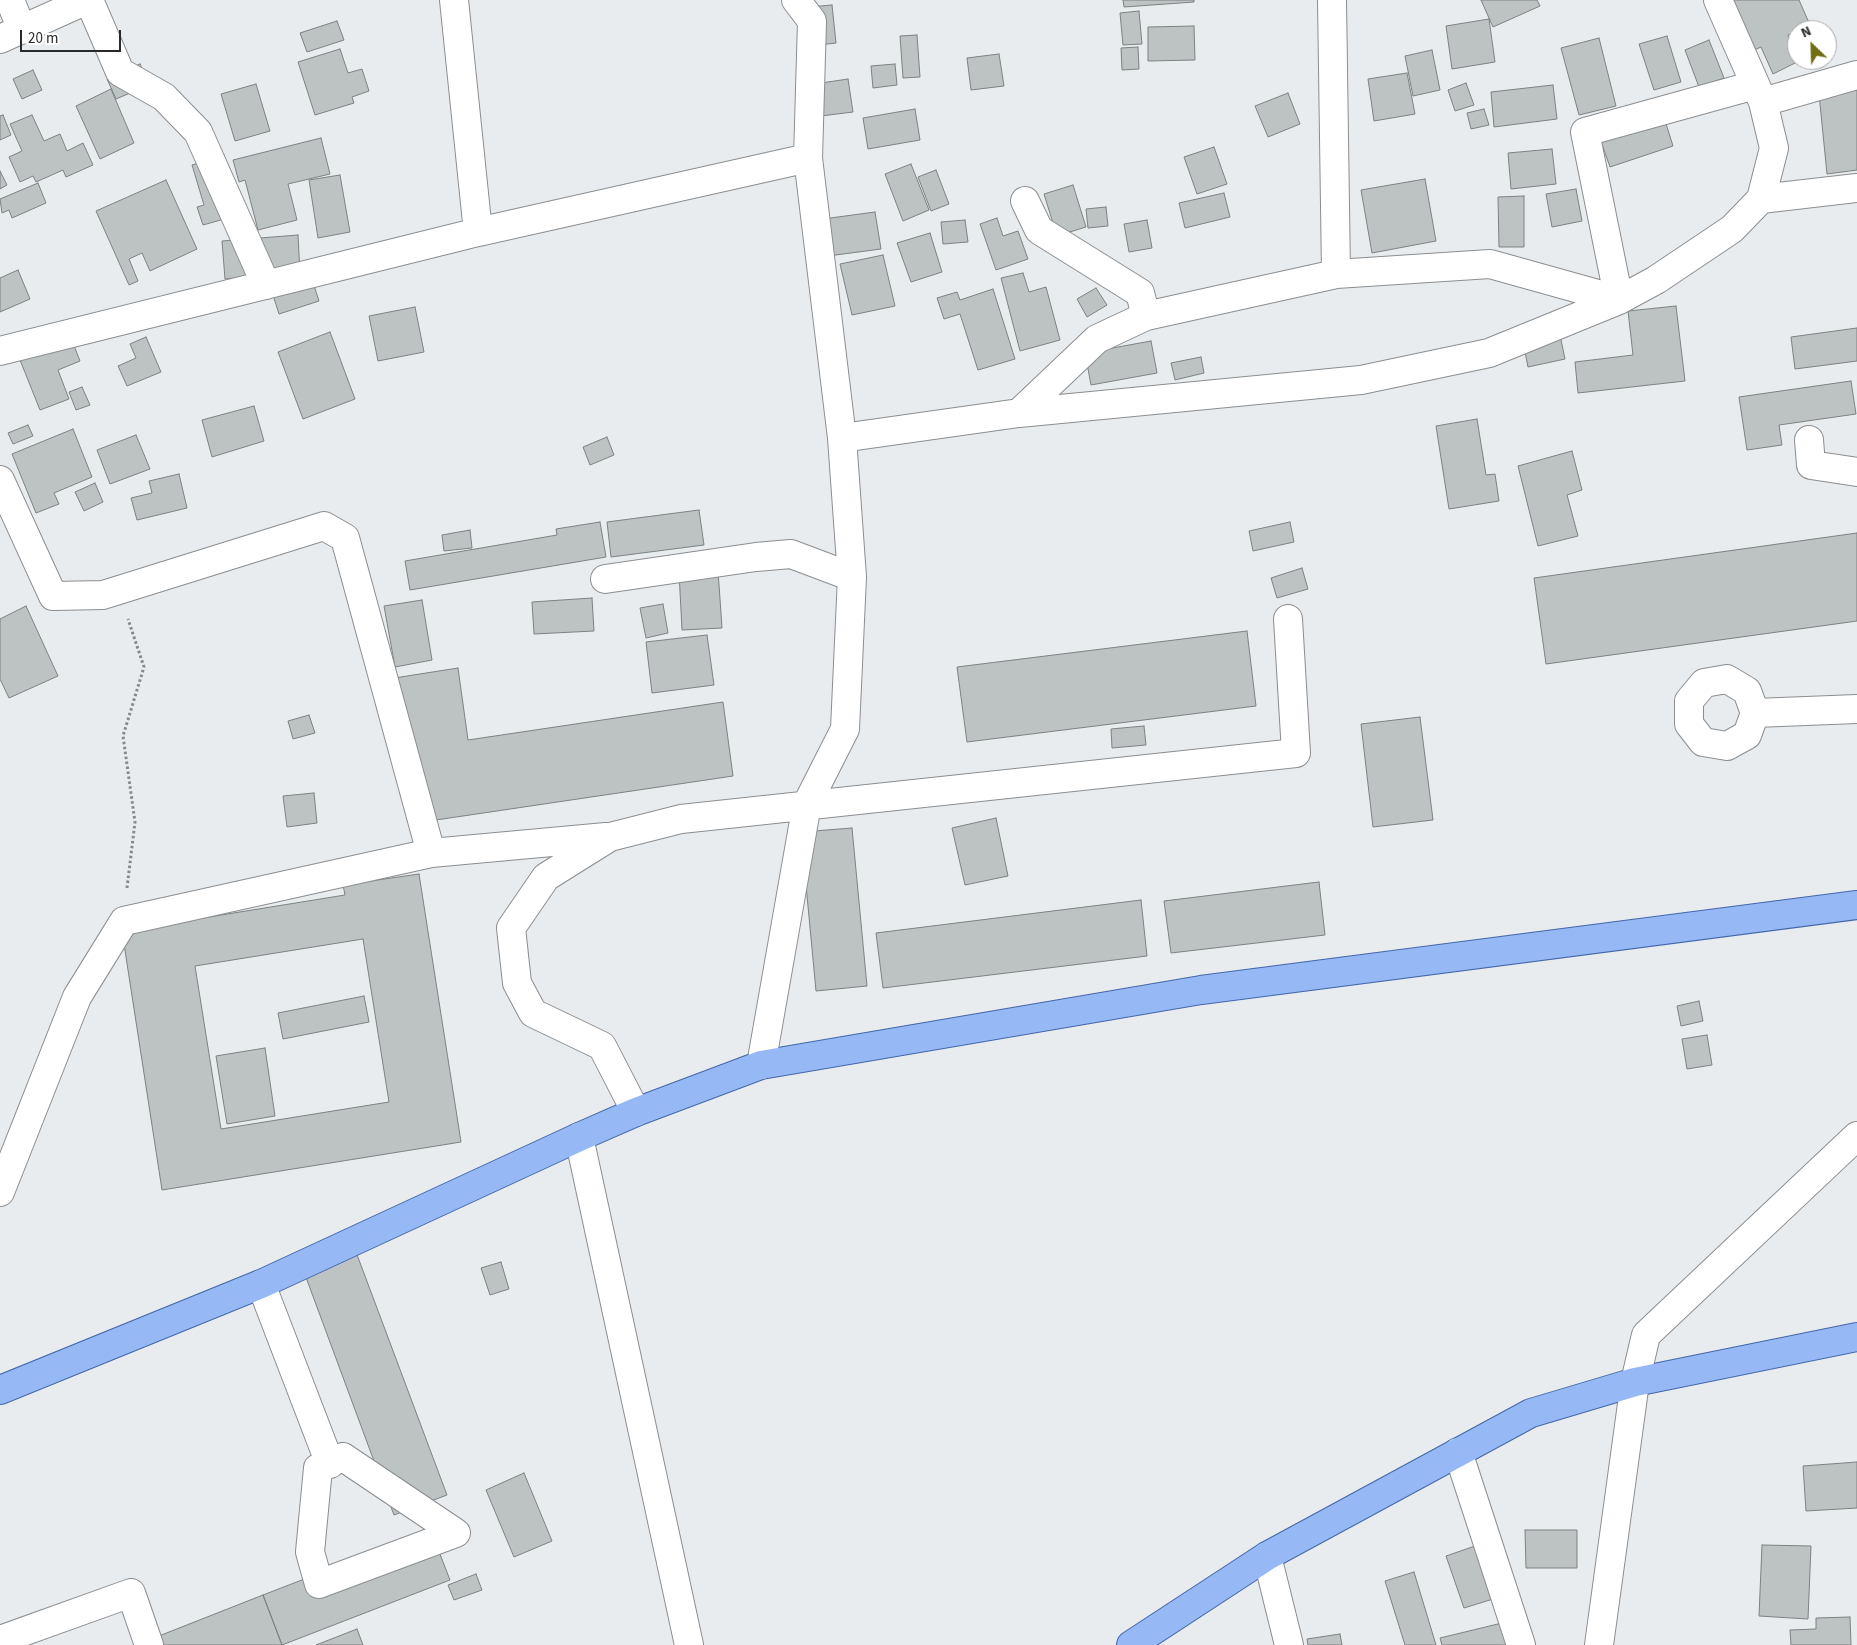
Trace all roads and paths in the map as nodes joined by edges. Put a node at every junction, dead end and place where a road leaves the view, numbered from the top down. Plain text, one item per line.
1 (10, 0) edge
2 (88, 0) edge
3 (454, 0) edge
4 (1332, 0) edge
5 (1718, 0) edge
6 (808, 7) edge
7 (11, 34) edge
8 (1857, 75) edge
9 (1759, 93) junction
10 (808, 158) junction
11 (1857, 188) edge
12 (1761, 199) junction
13 (1025, 201) dead end
14 (478, 232) junction
15 (1336, 274) junction
16 (266, 285) junction
17 (1619, 300) junction
18 (1146, 316) junction
19 (0, 351) edge
20 (1019, 413) junction
21 (842, 438) junction
22 (1809, 440) dead end
23 (1857, 472) edge
24 (0, 480) edge
25 (852, 577) junction
26 (604, 578) dead end
27 (118, 590) junction
28 (1288, 618) dead end
29 (1857, 709) edge
30 (1755, 713) dead end
31 (808, 804) junction
32 (610, 837) junction
33 (431, 853) junction
34 (1857, 905) edge
35 (124, 921) junction
36 (761, 1065) junction
37 (636, 1112) junction
38 (1857, 1136) edge
39 (579, 1137) junction
40 (0, 1192) edge
41 (261, 1284) junction
42 (1857, 1337) edge
43 (1635, 1382) junction
44 (0, 1390) edge
45 (1458, 1452) junction
46 (330, 1464) junction
47 (1267, 1556) junction
48 (0, 1640) edge
49 (149, 1645) edge
50 (689, 1645) edge
51 (1131, 1645) edge
52 (1289, 1645) edge
53 (1521, 1645) edge
54 (1600, 1645) edge

1 - 7 street
2 - 7 street
2 - 16 street
3 - 14 street
4 - 15 street
5 - 9 street
6 - 10 street
8 - 9 street
9 - 12 street
9 - 17 street
10 - 14 street
10 - 21 street
11 - 12 street
12 - 17 street
13 - 18 street
14 - 16 street
15 - 17 street
15 - 18 street
16 - 19 street
17 - 20 street
18 - 20 street
20 - 21 street
21 - 25 street
22 - 23 street
24 - 27 street
25 - 26 street
25 - 31 street
27 - 33 street
27 - 35 path
28 - 31 street
29 - 30 street
31 - 32 street
31 - 36 street
32 - 33 street
32 - 37 street
33 - 35 street
34 - 36 main road
35 - 40 street
36 - 37 main road
37 - 39 main road
38 - 43 street
39 - 41 main road
39 - 50 street
41 - 44 main road
41 - 46 street
42 - 43 main road
43 - 45 main road
43 - 54 street
45 - 47 main road
45 - 53 street
46 - 46 street
47 - 51 main road
47 - 52 street
48 - 49 street

